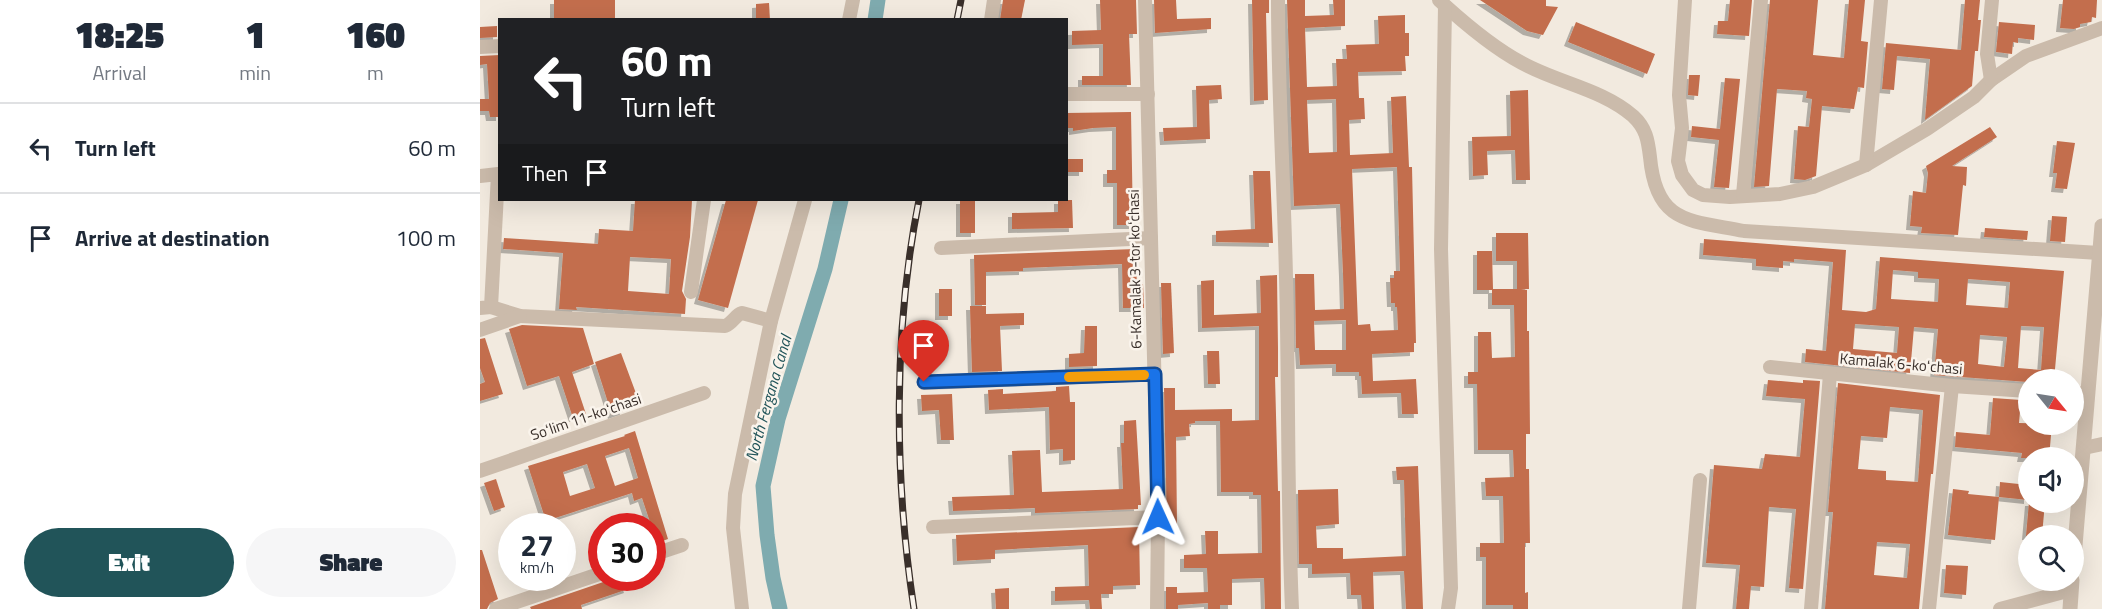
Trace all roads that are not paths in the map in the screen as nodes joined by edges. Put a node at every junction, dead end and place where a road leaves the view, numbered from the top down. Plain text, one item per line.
1 (853, 0) edge
2 (994, 0) edge
3 (1145, 0) edge
4 (1278, 0) edge
5 (1685, 0) edge
6 (1761, 0) edge
7 (1881, 0) edge
8 (1992, 0) edge
9 (1442, 3) edge
10 (849, 18) edge
11 (991, 18) edge
12 (2102, 28) edge
13 (480, 46) edge
14 (498, 46) edge
15 (1991, 80) junction
16 (1068, 94) edge
17 (1148, 94) junction
18 (1866, 165) junction
19 (498, 174) edge
20 (480, 176) edge
21 (498, 184) edge
22 (1743, 195) junction
23 (704, 201) edge
24 (806, 201) edge
25 (2102, 226) edge
26 (1151, 238) junction
27 (941, 248) dead end
28 (2099, 253) junction
29 (2099, 279) edge
30 (692, 292) dead end
31 (486, 307) edge
32 (520, 316) junction
33 (771, 321) junction
34 (480, 330) edge
35 (1770, 368) dead end
36 (1155, 374) junction
37 (1830, 374) junction
38 (2084, 375) edge
39 (924, 382) dead end
40 (1952, 386) junction
41 (2018, 390) edge
42 (704, 393) dead end
43 (2102, 444) edge
44 (2084, 448) edge
45 (480, 471) edge
46 (1700, 480) dead end
47 (1158, 517) junction
48 (933, 527) dead end
49 (682, 545) dead end
50 (666, 550) edge
51 (588, 578) edge
52 (2053, 591) edge
53 (2071, 591) edge
54 (496, 609) edge
55 (742, 609) edge
56 (1157, 609) edge
57 (1292, 609) edge
58 (1448, 609) edge
59 (1689, 609) edge
60 (1810, 609) edge
61 (1929, 609) edge
62 (2000, 609) edge
63 (2070, 609) edge

1 - 10 street
2 - 11 street
3 - 17 street, 6-Kamalak 3-tor koʻchasi
4 - 57 street
5 - 22 street
6 - 22 street
7 - 18 street
8 - 15 street
9 - 28 street
9 - 58 street
12 - 15 street
13 - 14 street
15 - 18 street
16 - 17 street
17 - 26 street, 6-Kamalak 3-tor koʻchasi
18 - 22 street
19 - 20 street
21 - 31 street
23 - 30 street
24 - 33 street
25 - 28 street
26 - 27 street
26 - 36 street, 6-Kamalak 3-tor koʻchasi
28 - 29 street
29 - 38 street
31 - 32 street
32 - 33 street
32 - 34 street
33 - 55 street
35 - 37 street, Kamalak 6-koʻchasi
36 - 39 street
36 - 47 street, 6-Kamalak 3-tor koʻchasi
37 - 40 street, Kamalak 6-koʻchasi
37 - 60 street
40 - 41 street, Kamalak 6-koʻchasi
40 - 61 street
42 - 45 street, Soʻlim 11-koʻchasi
43 - 44 street
46 - 59 street
47 - 48 street
47 - 56 street, 6-Kamalak 3-tor koʻchasi
49 - 50 street
51 - 54 street
52 - 62 street
53 - 63 street

